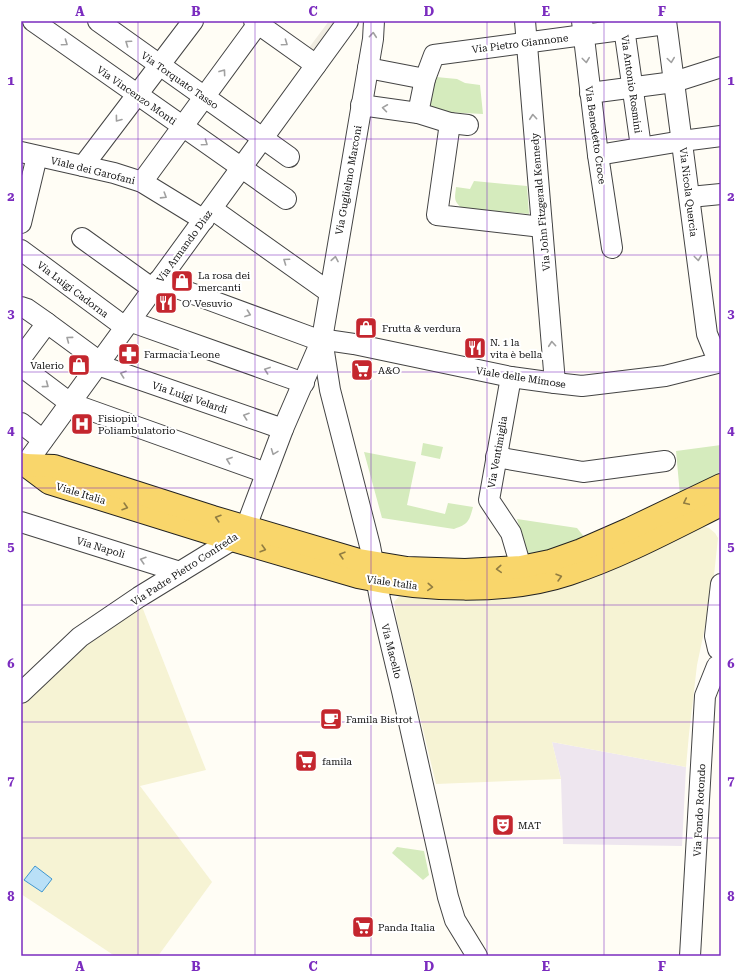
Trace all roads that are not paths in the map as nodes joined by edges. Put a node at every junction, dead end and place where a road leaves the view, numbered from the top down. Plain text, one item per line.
1 (33, 21) edge
2 (98, 21) edge
3 (193, 21) edge
4 (348, 21) edge
5 (374, 21) edge
6 (525, 21) edge
7 (258, 22) edge
8 (666, 22) edge
9 (624, 25) edge
10 (582, 28) edge
11 (527, 42) junction
12 (159, 65) junction
13 (316, 65) junction
14 (721, 67) edge
15 (368, 68) junction
16 (425, 78) junction
17 (674, 82) junction
18 (632, 87) junction
19 (590, 93) junction
20 (137, 94) junction
21 (205, 97) junction
22 (361, 105) junction
23 (418, 113) junction
24 (183, 127) junction
25 (721, 136) edge
26 (263, 138) junction
27 (682, 141) junction
28 (641, 147) junction
29 (29, 154) edge
30 (598, 155) junction
31 (289, 157) dead end
32 (83, 166) junction
33 (242, 168) junction
34 (142, 182) junction
35 (721, 194) edge
36 (690, 197) junction
37 (286, 199) dead end
38 (208, 215) junction
39 (21, 223) edge
40 (542, 227) junction
41 (82, 238) dead end
42 (612, 248) dead end
43 (21, 250) edge
44 (156, 285) junction
45 (330, 292) junction
46 (21, 307) edge
47 (47, 323) junction
48 (127, 324) junction
49 (322, 339) junction
50 (21, 358) edge
51 (721, 359) edge
52 (721, 362) edge
53 (99, 364) junction
54 (21, 366) edge
55 (511, 377) junction
56 (555, 383) junction
57 (304, 384) junction
58 (70, 403) junction
59 (21, 423) edge
60 (283, 429) junction
61 (43, 440) junction
62 (496, 457) junction
63 (665, 461) dead end
64 (22, 467) edge
65 (266, 473) junction
66 (721, 486) edge
67 (721, 505) edge
68 (21, 522) edge
69 (239, 533) junction
70 (521, 567) junction
71 (180, 572) junction
72 (375, 572) junction
73 (721, 584) edge
74 (719, 658) edge
75 (21, 693) edge
76 (477, 956) edge
77 (690, 956) edge

1 -> 20 street, Via Vincenzo Monti
12 -> 2 street, Via Torquato Tasso
3 - 12 street
4 - 13 street, Via Armando Diaz
15 -> 5 street, Via Guglielmo Marconi
6 - 11 street, Via John Fitzgerald Kennedy
7 -> 13 street
21 -> 7 street
8 - 9 street, Via Pietro Giannone
8 -> 17 street, Via Nicola Quercia
9 - 10 street, Via Pietro Giannone
9 - 18 street, Via Antonio Rosmini
10 - 11 street, Via Pietro Giannone
10 -> 19 street, Via Benedetto Croce
11 - 16 street, Via Pietro Giannone
40 -> 11 street, Via John Fitzgerald Kennedy
12 - 20 street
12 - 21 street, Via Torquato Tasso
13 - 26 street, Via Armando Diaz
14 - 17 street
15 - 16 street
15 - 22 street, Via Guglielmo Marconi
16 - 23 street, Via Pietro Giannone
17 - 18 street
17 - 27 street, Via Nicola Quercia
18 - 19 street
18 - 28 street, Via Antonio Rosmini
19 - 30 street, Via Benedetto Croce
20 - 24 street, Via Vincenzo Monti
20 -> 32 street
21 - 24 street
21 - 26 street, Via Torquato Tasso
23 -> 22 street
45 -> 22 street, Via Guglielmo Marconi
23 - 40 street
24 -> 33 street, Via Vincenzo Monti
24 - 34 street
25 - 27 street
26 - 31 street, Via Torquato Tasso
26 - 33 street, Via Armando Diaz
27 - 28 street
27 - 36 street, Via Nicola Quercia
28 - 30 street
29 - 32 street, Viale dei Garofani
29 - 39 street
30 - 42 street, Via Benedetto Croce
32 - 34 street, Viale dei Garofani
33 - 37 street, Via Vincenzo Monti
33 - 38 street, Via Armando Diaz
34 -> 38 street, Viale dei Garofani
35 - 36 street
36 -> 51 street, Via Nicola Quercia
38 - 44 street, Via Armando Diaz
45 -> 38 street, Viale dei Garofani
56 -> 40 street, Via John Fitzgerald Kennedy
41 - 44 street, Viale delle Mimose
43 - 48 street, Via Luigi Cadorna
44 - 48 street, Via Armando Diaz
44 -> 49 street, Viale delle Mimose
45 - 49 street, Via Guglielmo Marconi
46 - 47 street, Via Luigi Velardi
47 - 50 street
53 -> 47 street, Via Luigi Velardi
48 - 53 street, Via Armando Diaz
57 -> 48 street, Via Luigi Cadorna
49 - 55 street, Viale delle Mimose
49 - 57 street, Via Padre Pietro Confreda
49 - 72 street, Via Macello
52 - 56 street, Viale delle Mimose
53 - 58 street, Via Armando Diaz
60 -> 53 street, Via Luigi Velardi
54 -> 58 street
55 - 56 street, Viale delle Mimose
55 - 62 street, Via Ventimiglia
57 - 60 street, Via Padre Pietro Confreda
58 - 61 street, Via Armando Diaz
65 -> 58 street
59 - 61 street
60 -> 65 street, Via Padre Pietro Confreda
61 - 64 street, Via Armando Diaz
62 - 63 street
62 - 70 street, Via Ventimiglia
64 - 69 main road, Viale Italia
65 - 69 street, Via Padre Pietro Confreda
66 -> 70 main road, Viale Italia
72 -> 67 main road, Viale Italia
71 -> 68 street, Via Napoli
69 - 71 street, Via Padre Pietro Confreda
69 - 72 main road, Viale Italia
70 -> 72 main road, Viale Italia
71 - 75 street, Via Padre Pietro Confreda
72 - 76 street, Via Macello
73 - 74 street
74 - 77 street, Via Fondo Rotondo

